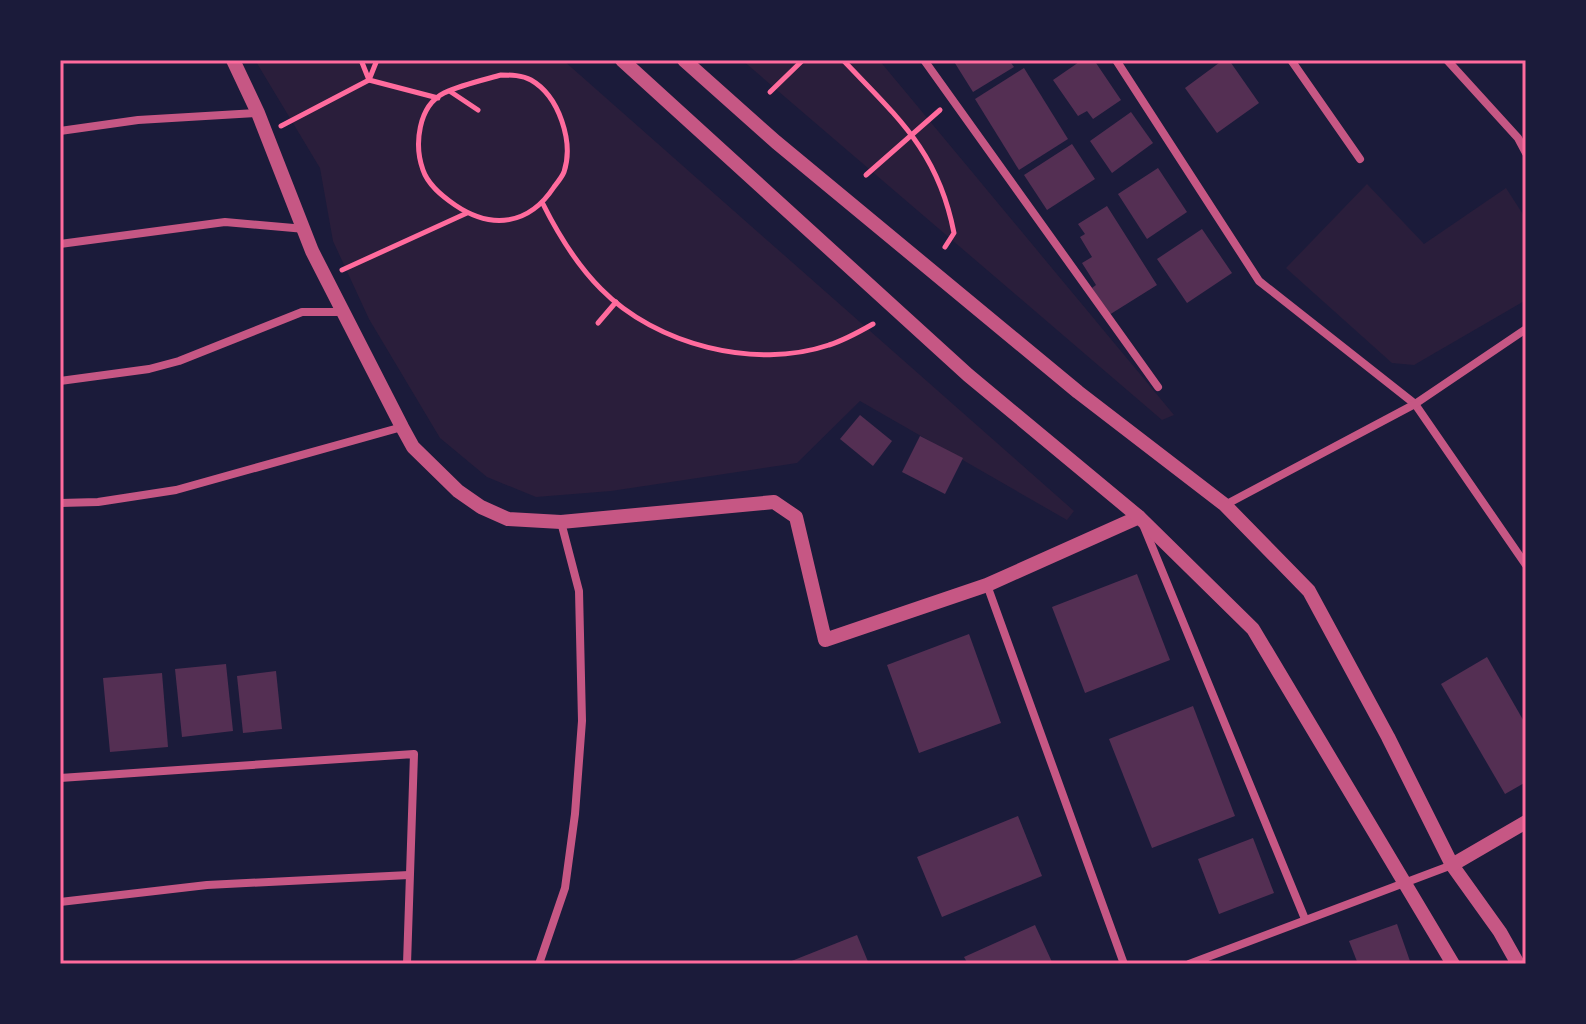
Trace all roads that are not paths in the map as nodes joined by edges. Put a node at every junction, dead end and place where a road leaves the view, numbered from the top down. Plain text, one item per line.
1 (233, 60) edge
2 (622, 60) edge
3 (684, 60) edge
4 (924, 60) edge
5 (1116, 60) edge
6 (1291, 60) edge
7 (1447, 60) edge
8 (258, 113) junction
9 (60, 131) edge
10 (1526, 153) edge
11 (1360, 159) dead end
12 (305, 229) junction
13 (60, 244) edge
14 (343, 312) junction
15 (1526, 329) edge
16 (60, 381) edge
17 (1158, 387) dead end
18 (1415, 404) junction
19 (402, 427) junction
20 (60, 503) edge
21 (1225, 505) junction
22 (1139, 517) junction
23 (561, 522) junction
24 (1526, 565) edge
25 (987, 585) junction
26 (60, 778) edge
27 (1526, 822) edge
28 (1452, 865) junction
29 (409, 875) junction
30 (1405, 882) junction
31 (60, 902) edge
32 (1305, 919) junction
33 (407, 964) edge
34 (539, 964) edge
35 (1124, 964) edge
36 (1189, 964) edge
37 (1453, 964) edge
38 (1518, 964) edge

1 - 8 street
2 - 22 street
3 - 21 street
4 - 17 street
5 - 18 street
6 - 11 street
7 - 10 street
8 - 9 street
8 - 12 street
12 - 13 street
12 - 14 street
14 - 16 street
14 - 19 street
15 - 18 street
18 - 21 street
18 - 24 street
19 - 20 street
19 - 23 street
21 - 28 street
22 - 25 street
22 - 30 street
22 - 32 street
23 - 25 street
23 - 34 street
25 - 35 street
26 - 29 street
27 - 28 street
28 - 30 street
28 - 38 street
29 - 31 street
29 - 33 street
30 - 32 street
30 - 37 street
32 - 36 street

